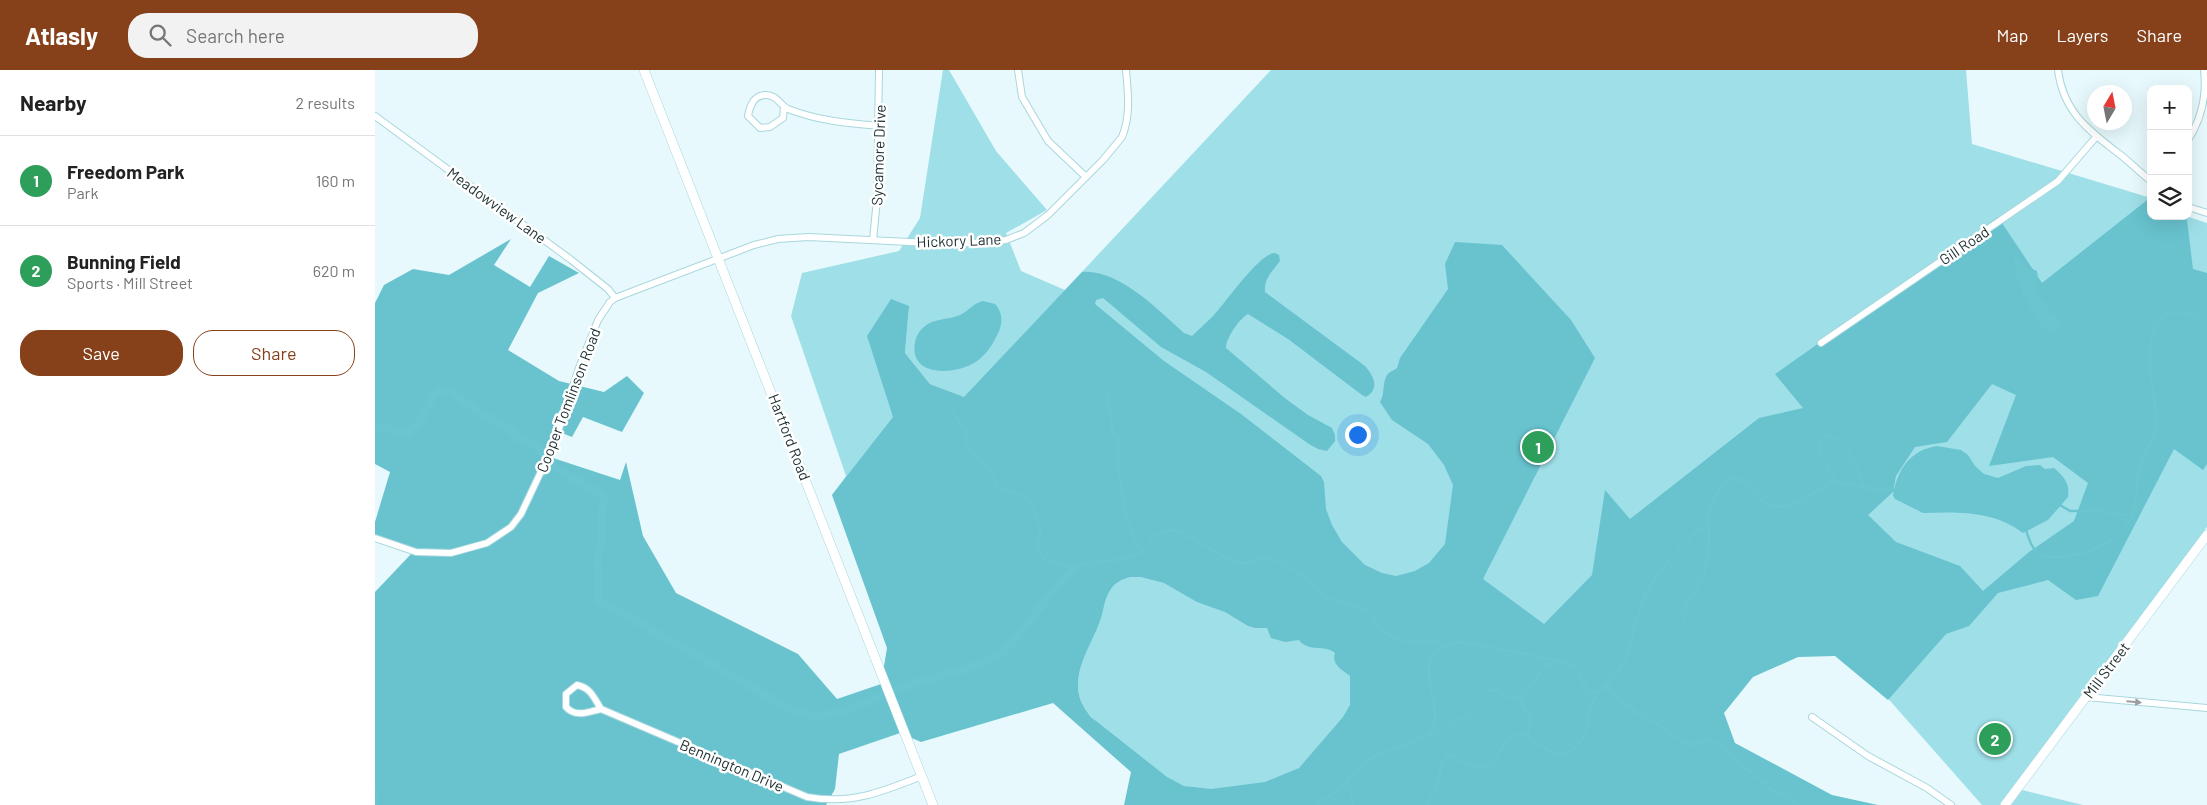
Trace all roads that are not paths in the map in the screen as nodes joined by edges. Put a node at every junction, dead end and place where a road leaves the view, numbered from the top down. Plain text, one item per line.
1 (645, 70) edge
2 (879, 70) edge
3 (1018, 70) edge
4 (1126, 70) edge
5 (2058, 70) edge
6 (2204, 70) edge
7 (784, 107) junction
8 (375, 116) edge
9 (880, 126) junction
10 (2192, 133) edge
11 (2095, 136) junction
12 (1086, 177) junction
13 (2147, 178) edge
14 (2192, 207) edge
15 (2207, 213) edge
16 (873, 240) junction
17 (720, 259) junction
18 (615, 298) junction
19 (1821, 343) dead end
20 (2207, 535) edge
21 (375, 538) edge
22 (2086, 697) junction
23 (2207, 708) edge
24 (601, 709) junction
25 (1813, 718) dead end
26 (922, 776) junction
27 (846, 804) edge
28 (933, 805) edge
29 (1951, 805) edge
30 (2005, 805) edge

1 - 17 street, Hartford Road
2 - 9 street, Sycamore Drive
3 - 12 street
4 - 12 street, Hickory Lane
5 - 11 street
6 - 10 street
7 - 7 street
7 - 9 street
8 - 18 street, Meadowview Lane
9 - 16 street, Sycamore Drive
11 - 13 street
11 - 19 street, Gill Road
12 - 16 street, Hickory Lane
14 - 15 street
16 - 17 street, Hickory Lane
17 - 18 street
17 - 26 street, Hartford Road
18 - 21 street, Cooper Tomlinson Road
20 - 22 street, Mill Street
22 -> 23 street
22 - 30 street, Mill Street
24 - 24 street
24 - 27 street, Bennington Drive
25 - 29 street
26 - 27 street, Bennington Drive
26 - 28 street, Hartford Road

